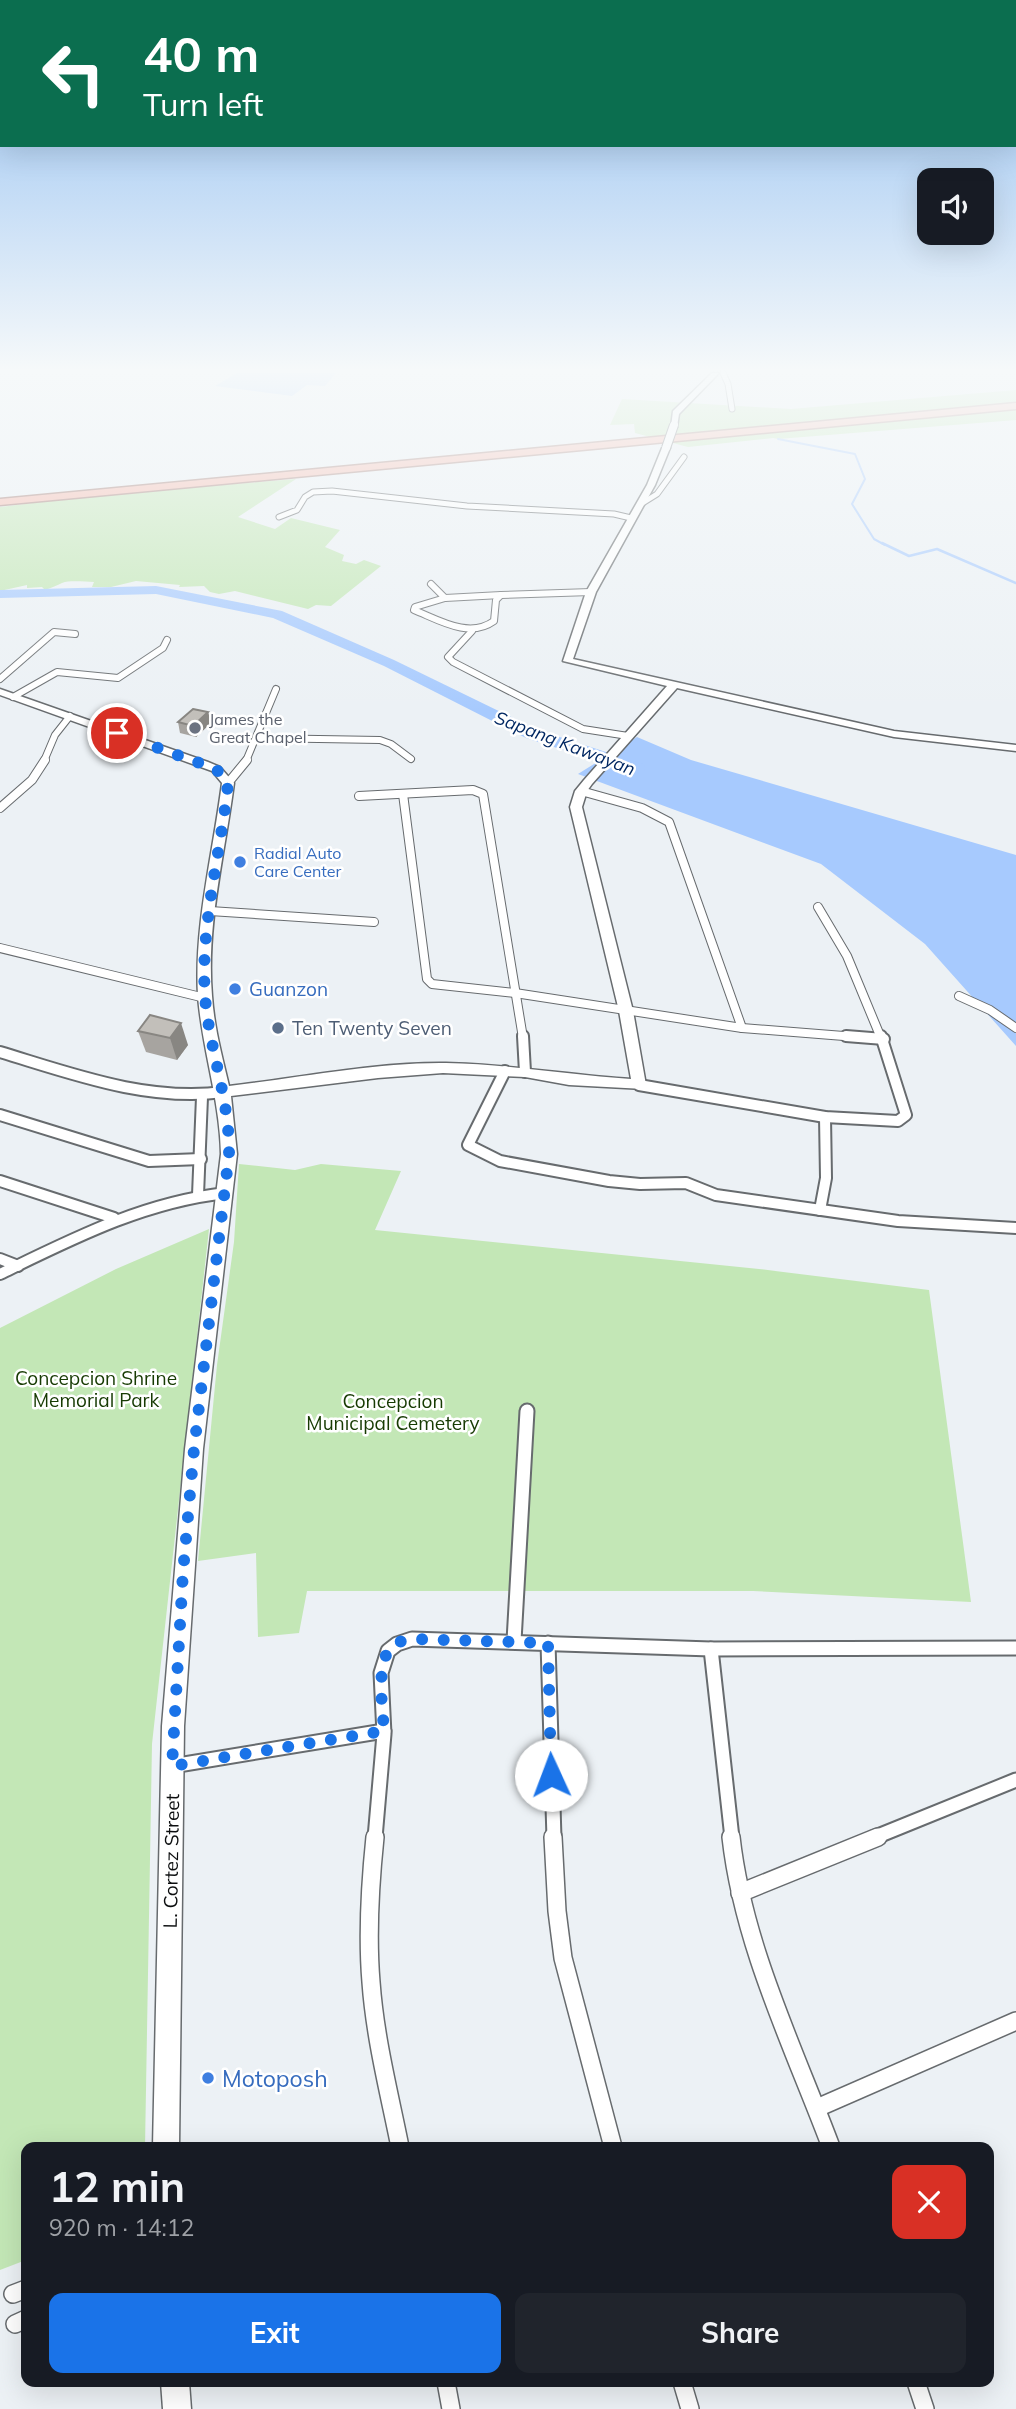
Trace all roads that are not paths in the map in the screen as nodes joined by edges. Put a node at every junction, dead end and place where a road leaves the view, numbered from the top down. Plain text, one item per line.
1 (127, 485) edge
2 (172, 485) edge
3 (650, 485) edge
4 (663, 485) edge
5 (0, 497) edge
6 (0, 502) edge
7 (641, 505) junction
8 (279, 517) dead end
9 (631, 517) junction
10 (431, 584) dead end
11 (591, 592) junction
12 (501, 595) junction
13 (445, 598) junction
14 (472, 631) junction
15 (75, 634) dead end
16 (167, 640) dead end
17 (65, 663) dead end
18 (57, 672) junction
19 (0, 679) edge
20 (674, 685) junction
21 (276, 689) dead end
22 (0, 692) edge
23 (13, 697) junction
24 (70, 716) junction
25 (257, 738) junction
26 (626, 739) junction
27 (1016, 748) edge
28 (411, 759) dead end
29 (228, 783) junction
30 (584, 787) junction
31 (403, 794) junction
32 (359, 796) dead end
33 (0, 808) edge
34 (818, 907) dead end
35 (210, 911) junction
36 (374, 922) dead end
37 (0, 948) edge
38 (515, 993) junction
39 (958, 996) dead end
40 (205, 998) junction
41 (626, 1011) junction
42 (742, 1028) junction
43 (1016, 1028) edge
44 (884, 1040) junction
45 (0, 1052) edge
46 (505, 1071) junction
47 (525, 1072) junction
48 (639, 1086) junction
49 (224, 1092) junction
50 (202, 1097) junction
51 (0, 1115) edge
52 (825, 1116) junction
53 (201, 1158) junction
54 (0, 1181) edge
55 (226, 1193) junction
56 (198, 1195) junction
57 (820, 1210) junction
58 (114, 1218) junction
59 (1016, 1228) edge
60 (0, 1259) edge
61 (18, 1266) junction
62 (0, 1274) edge
63 (527, 1411) dead end
64 (514, 1642) junction
65 (548, 1643) junction
66 (1016, 1648) edge
67 (711, 1649) junction
68 (384, 1731) junction
69 (172, 1766) junction
70 (1016, 1780) edge
71 (740, 1893) junction
72 (1016, 2021) edge
73 (817, 2108) junction
74 (166, 2142) edge
75 (399, 2142) edge
76 (612, 2142) edge
77 (829, 2142) edge
78 (175, 2387) edge
79 (447, 2387) edge
80 (683, 2387) edge
81 (918, 2387) edge
82 (177, 2409) edge
83 (451, 2409) edge
84 (690, 2409) edge
85 (925, 2409) edge

1 - 5 highway
2 - 6 highway
3 - 7 street, bridge
4 - 7 street
7 - 9 street
8 - 9 street
9 - 11 street
10 - 13 street
11 - 12 street
11 - 20 street
12 - 13 street
12 - 14 street
13 - 14 street
14 - 26 street
15 - 19 street
16 - 18 street
17 - 18 street
18 - 23 street
20 - 26 street
20 - 27 street
21 - 25 street
22 - 23 street
23 - 24 street
24 - 29 street
24 - 33 street
25 - 28 street
25 - 29 street
26 - 30 street
29 - 35 street, L. Cortez Street
30 - 41 street
30 - 42 street
31 - 32 street
31 - 38 street
31 - 38 street
34 - 44 street
35 - 36 street
35 - 40 street, L. Cortez Street
37 - 40 street
38 - 41 street
38 - 47 street
39 - 43 street
40 - 49 street, L. Cortez Street
41 - 42 street
41 - 48 street
42 - 44 street
44 - 52 street
45 - 50 street
46 - 47 street
46 - 49 street
46 - 57 street
47 - 48 street
48 - 52 street
49 - 50 street
49 - 55 street, L. Cortez Street
50 - 53 street
51 - 53 street
52 - 57 street
53 - 56 street
54 - 58 street
55 - 56 street
55 - 69 street, L. Cortez Street
56 - 58 street
57 - 59 street
58 - 61 street
60 - 61 street
61 - 62 street
63 - 64 street
64 - 65 street
64 - 68 street
65 - 67 street
65 - 76 street
66 - 67 street
67 - 71 street
68 - 69 street
68 - 75 street
69 - 74 street, L. Cortez Street
70 - 71 street
71 - 73 street
72 - 73 street
73 - 77 street
78 - 82 street
79 - 83 street
80 - 84 street
81 - 85 street

